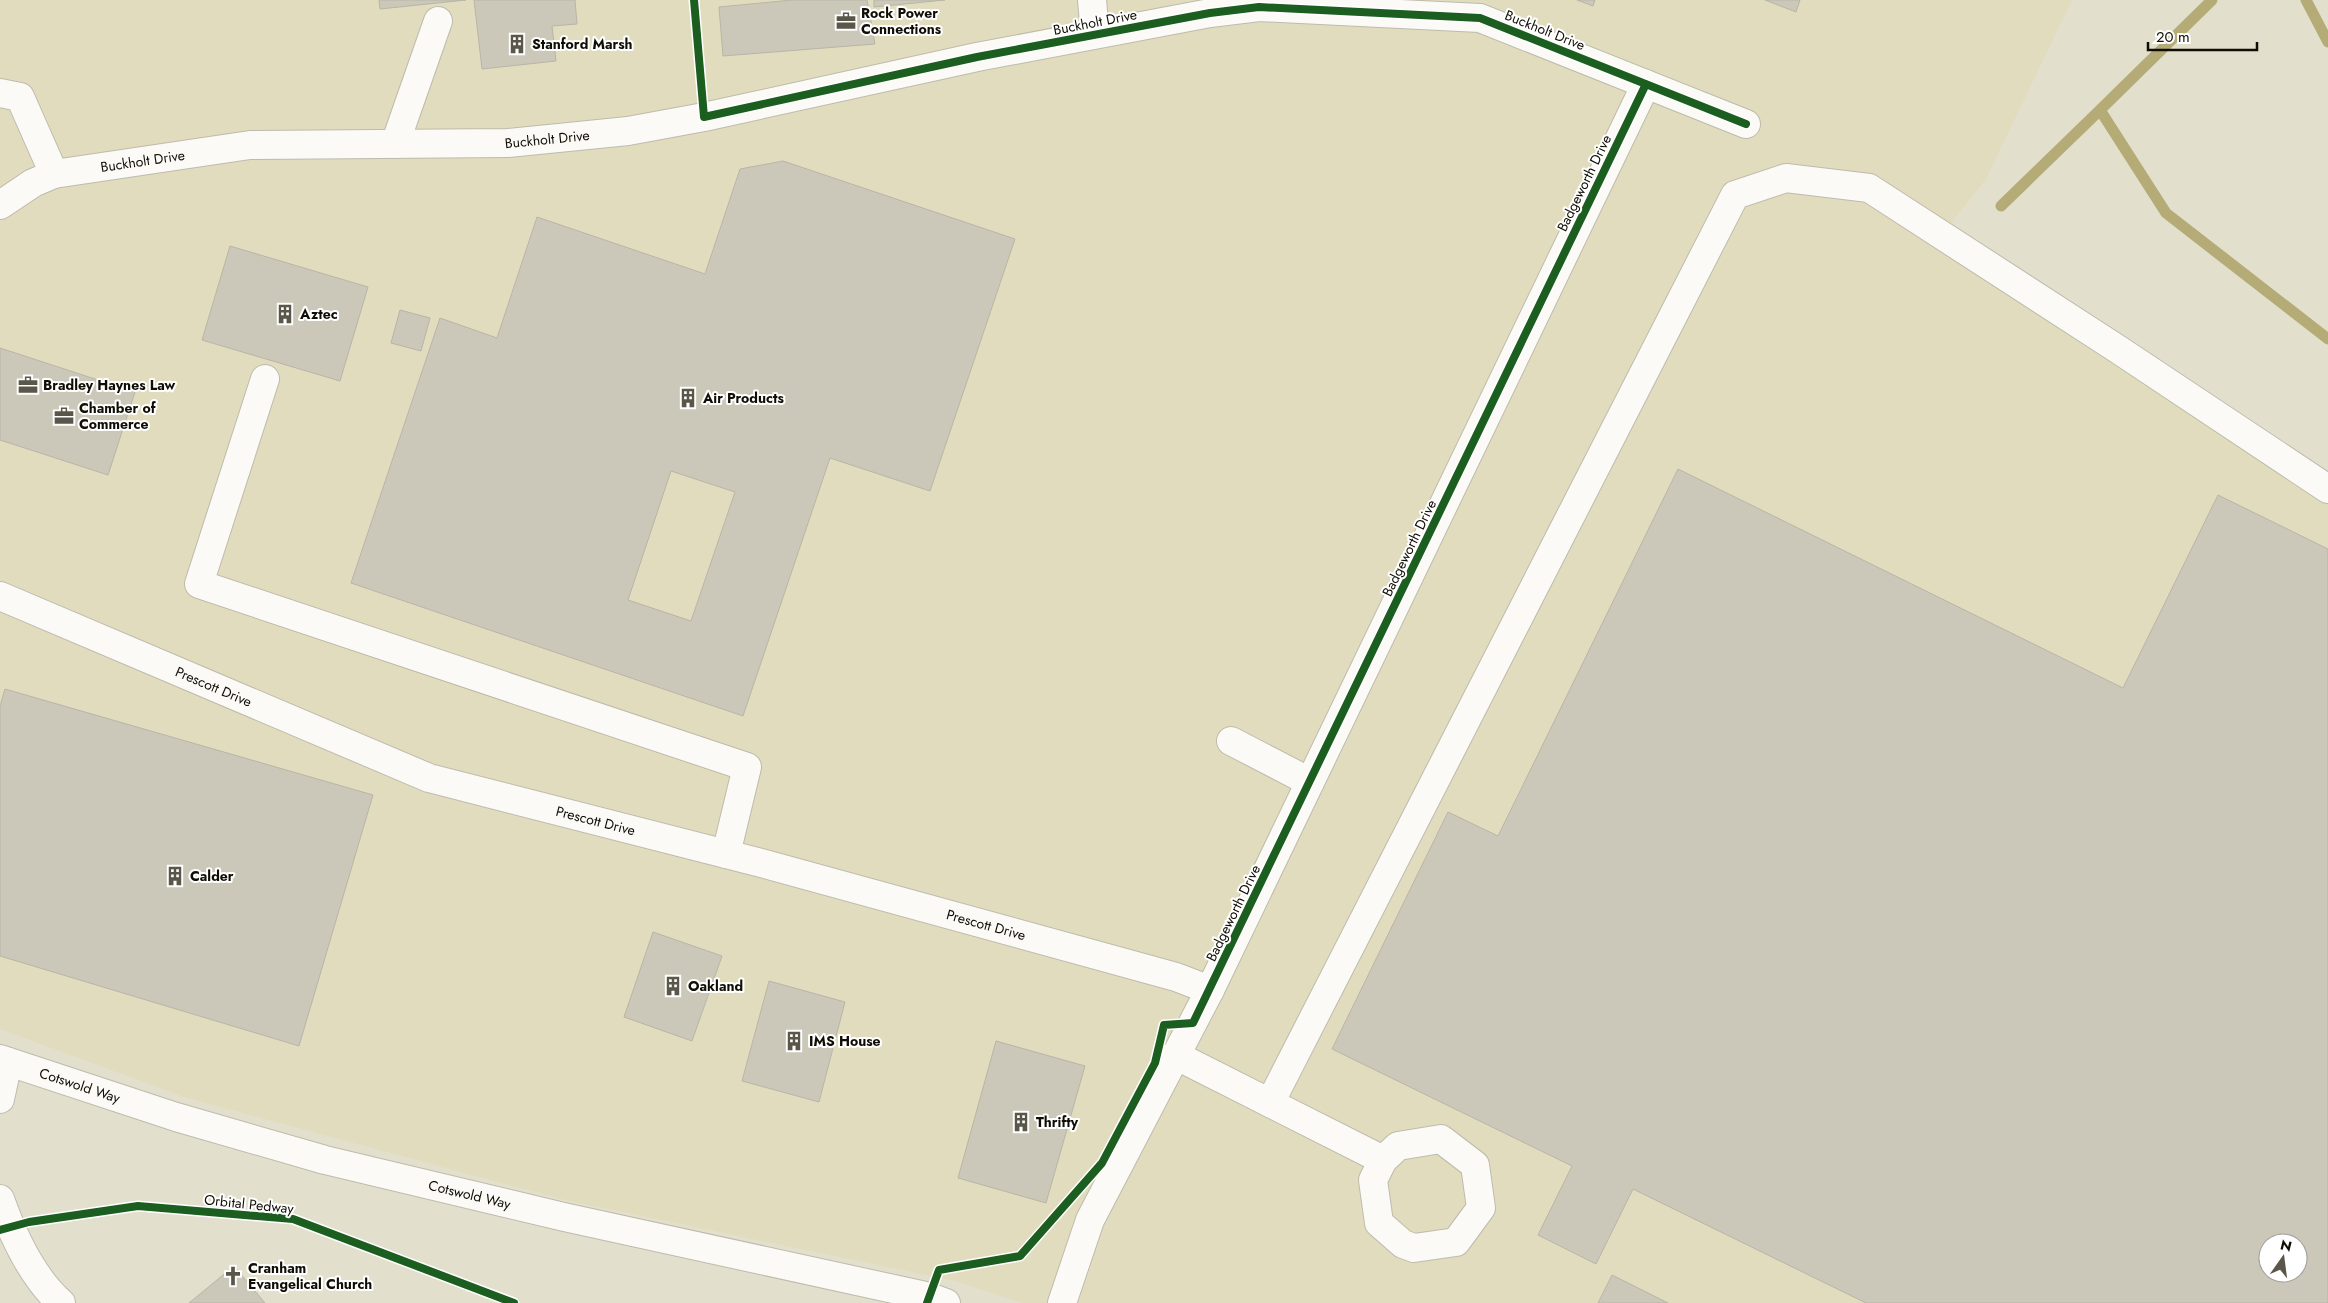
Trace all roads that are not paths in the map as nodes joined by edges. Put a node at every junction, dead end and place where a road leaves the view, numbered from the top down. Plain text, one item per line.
1 (1092, 0) edge
2 (438, 21) dead end
3 (1095, 34) junction
4 (1646, 84) junction
5 (0, 93) edge
6 (1746, 124) dead end
7 (395, 144) junction
8 (54, 174) junction
9 (0, 205) edge
10 (265, 379) dead end
11 (2328, 489) edge
12 (0, 596) edge
13 (1231, 741) dead end
14 (1310, 782) junction
15 (726, 854) junction
16 (1210, 990) junction
17 (1175, 1055) junction
18 (4, 1061) edge
19 (0, 1099) edge
20 (1270, 1103) junction
21 (1383, 1160) dead end
22 (0, 1199) edge
23 (47, 1299) edge
24 (946, 1303) edge
25 (1062, 1303) edge

1 - 3 street, Buckholt Drive
2 - 7 street
3 - 4 street, Buckholt Drive
3 - 7 street, Buckholt Drive
4 - 6 street, Buckholt Drive
4 - 14 street, Badgeworth Drive
5 - 8 street
7 - 8 street, Buckholt Drive
8 - 9 street, Buckholt Drive
10 - 15 street
11 - 20 street
12 - 15 street, Prescott Drive
13 - 14 street
14 - 16 street, Badgeworth Drive
15 - 16 street, Prescott Drive
16 - 17 street, Badgeworth Drive
17 - 20 street
17 - 25 street, Badgeworth Drive
18 - 19 street
18 - 24 street, Cotswold Way
20 - 21 street
22 - 23 street

